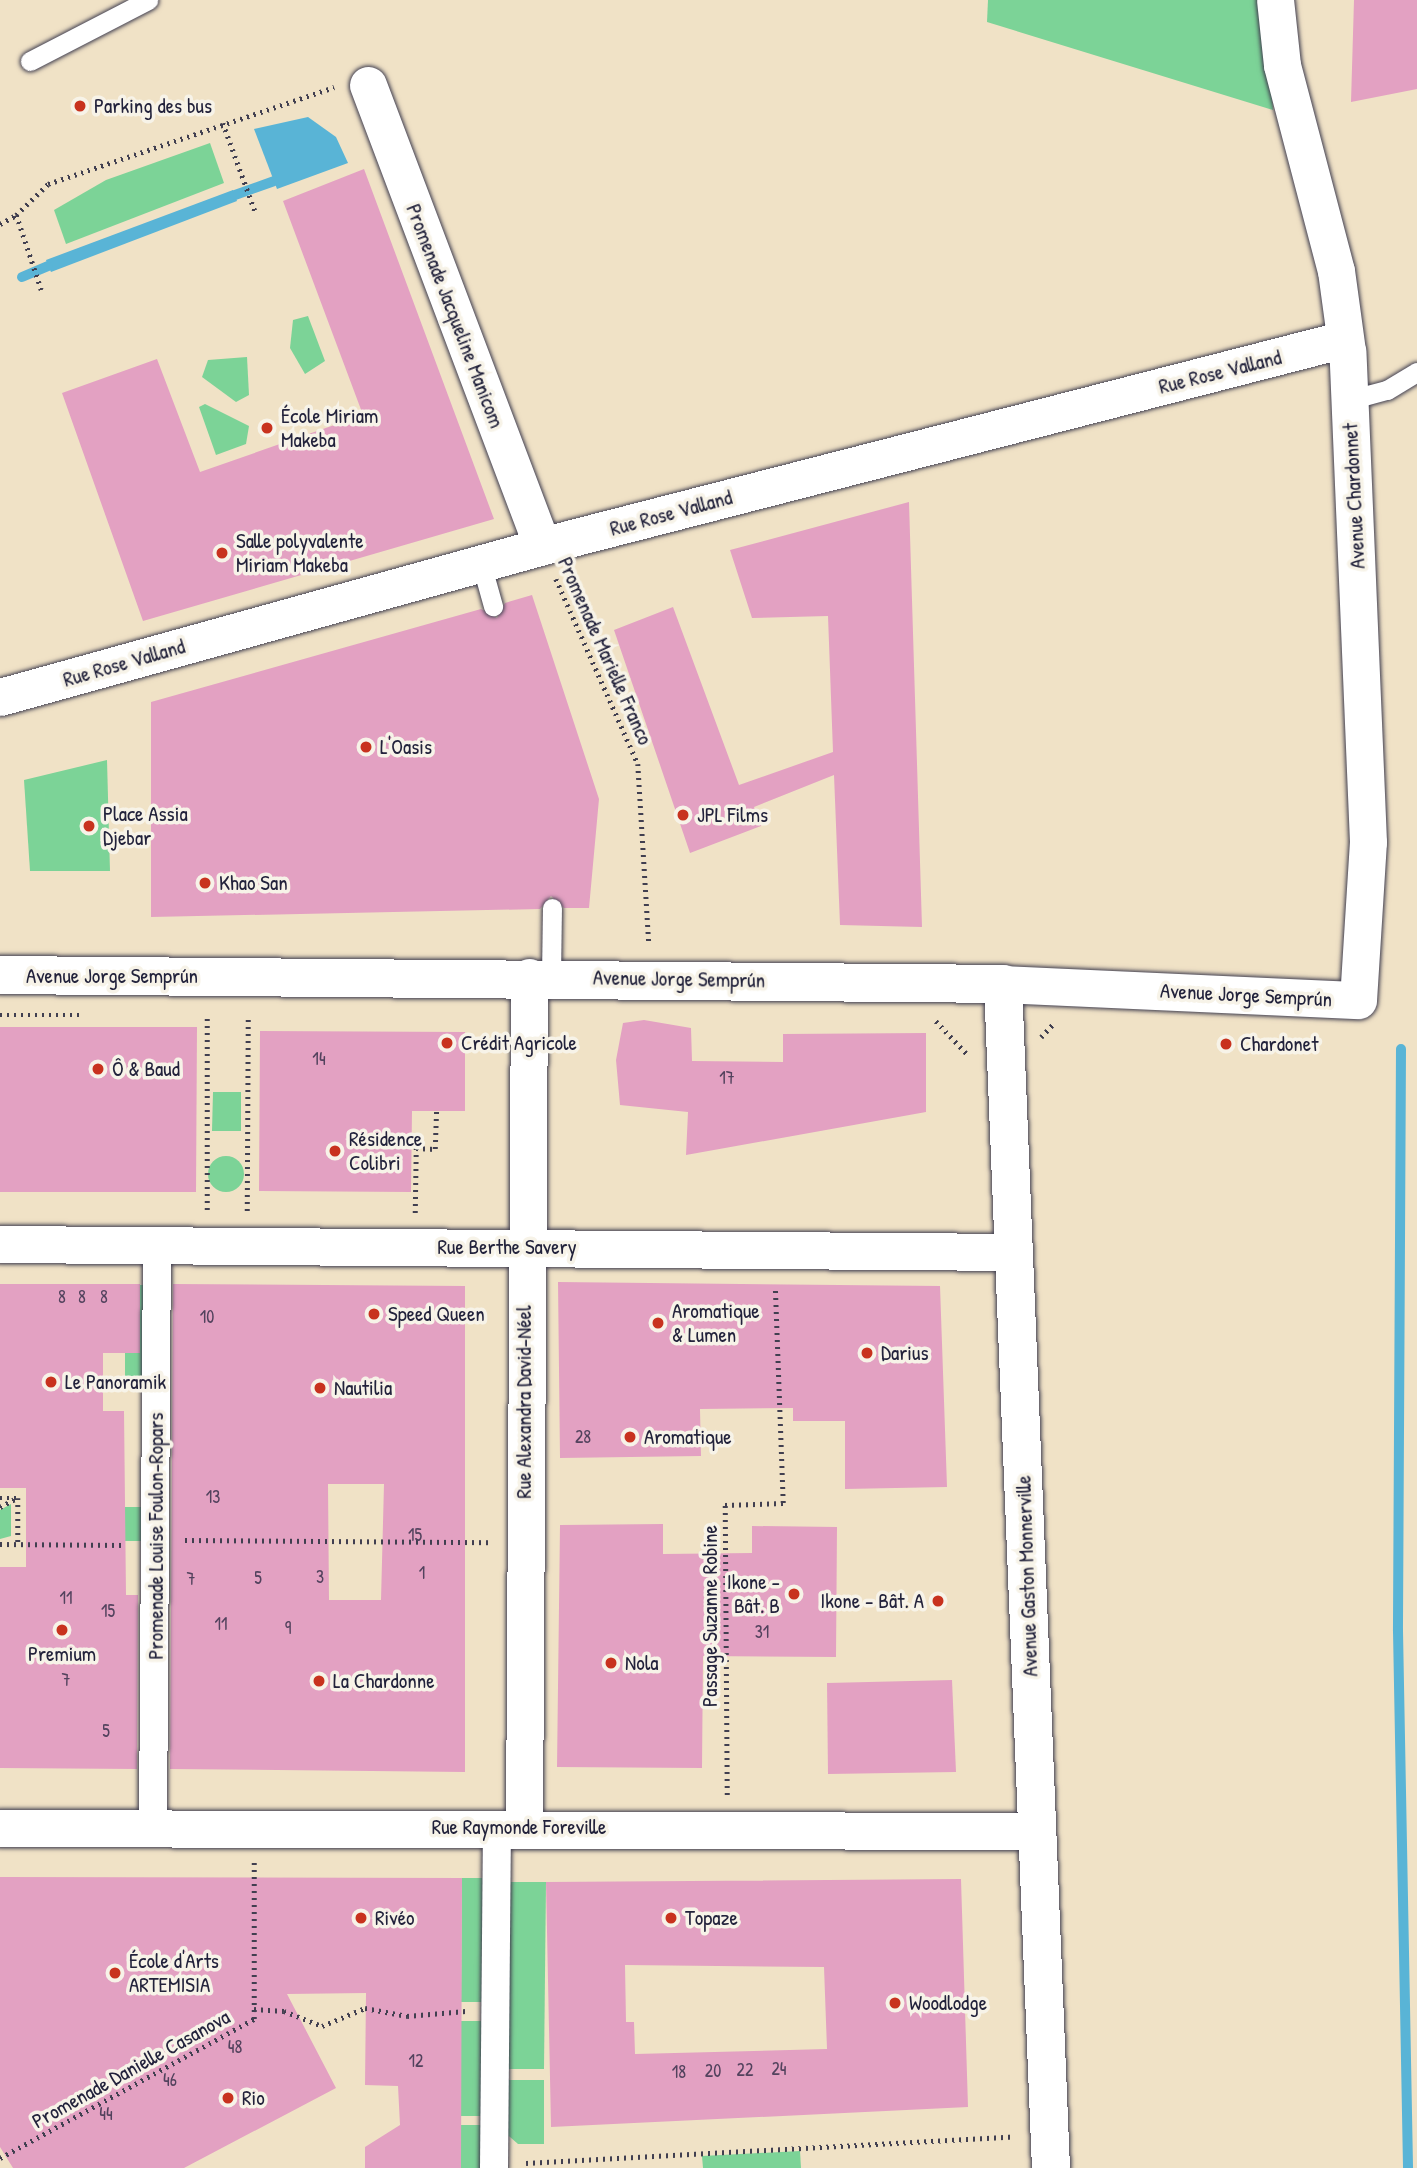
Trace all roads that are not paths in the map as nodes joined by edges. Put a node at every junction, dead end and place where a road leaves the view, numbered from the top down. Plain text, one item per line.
1 (148, 0) edge
2 (1275, 0) edge
3 (30, 61) dead end
4 (368, 85) road end
5 (1345, 339) junction
6 (1417, 372) edge
7 (1349, 400) junction
8 (542, 546) junction
9 (481, 563) junction
10 (494, 606) dead end
11 (0, 697) edge
12 (552, 908) dead end
13 (0, 975) edge
14 (540, 977) junction
15 (1003, 984) junction
16 (1358, 1000) joint
17 (0, 1244) edge
18 (157, 1246) junction
19 (524, 1247) junction
20 (1014, 1252) junction
21 (153, 1827) junction
22 (510, 1827) junction
23 (0, 1828) edge
24 (1037, 1831) junction
25 (1050, 2152) edge
26 (494, 2168) edge

1 - 3 lane
2 - 5 street, Avenue Chardonnet
4 - 8 street, Promenade Jacqueline Manicom
5 - 7 street, Avenue Chardonnet
5 - 8 street, Rue Rose Valland
6 - 7 lane
7 - 16 street, Avenue Chardonnet
8 - 9 street, Rue Rose Valland
9 - 10 lane
9 - 11 street, Rue Rose Valland
12 - 14 lane
13 - 14 street, Avenue Jorge Semprún
14 - 15 street, Avenue Jorge Semprún
14 - 19 street, Rue Alexandra David-Néel
15 - 16 street, Avenue Jorge Semprún
15 - 20 street, Avenue Gaston Monnerville
17 - 18 street, Rue Berthe Savery
18 - 19 street, Rue Berthe Savery
18 - 21 street, Promenade Louise Foulon-Ropars
19 - 20 street, Rue Berthe Savery
19 - 22 street, Rue Alexandra David-Néel
20 - 24 street, Avenue Gaston Monnerville
21 - 22 street, Rue Raymonde Foreville
21 - 23 street, Rue Raymonde Foreville
22 - 24 street, Rue Raymonde Foreville
22 - 26 street
24 - 25 street, Avenue Gaston Monnerville

